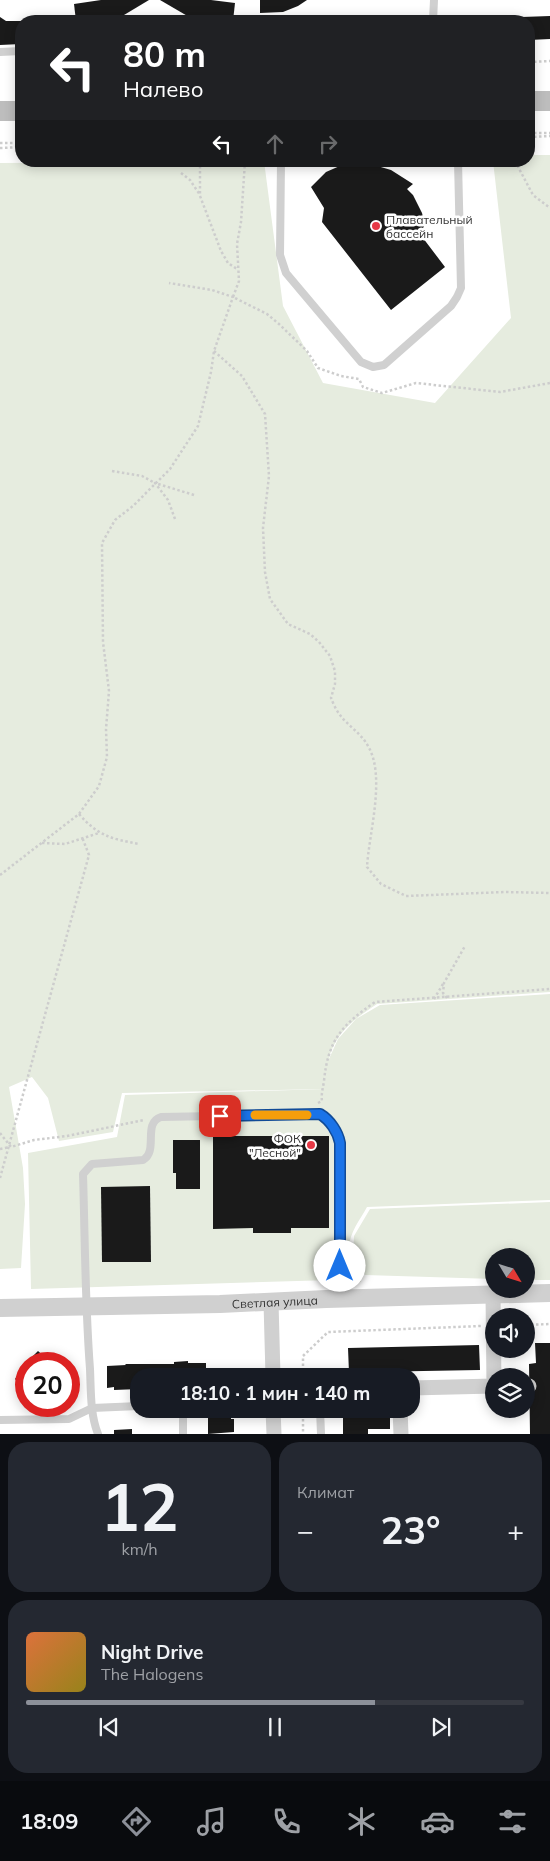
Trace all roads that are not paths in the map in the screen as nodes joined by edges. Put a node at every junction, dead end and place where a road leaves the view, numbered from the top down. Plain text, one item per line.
1 (434, 0) edge
2 (433, 15) edge
3 (15, 51) edge
4 (0, 52) edge
5 (535, 101) edge
6 (550, 101) edge
7 (0, 111) edge
8 (15, 111) edge
9 (282, 167) edge
10 (458, 167) edge
11 (535, 1293) edge
12 (550, 1293) edge
13 (485, 1294) edge
14 (340, 1299) junction
15 (271, 1302) junction
16 (87, 1306) junction
17 (0, 1308) edge
18 (273, 1368) edge
19 (485, 1386) edge
20 (420, 1388) edge
21 (130, 1406) edge
22 (92, 1408) junction
23 (183, 1418) edge
24 (273, 1418) edge
25 (320, 1418) edge
26 (400, 1418) edge
27 (0, 1420) edge
28 (98, 1434) edge
29 (183, 1434) edge
30 (274, 1434) edge
31 (321, 1434) edge
32 (401, 1434) edge

1 - 2 lane
3 - 4 lane
5 - 6 main road
7 - 8 main road
9 - 10 lane
11 - 12 street, Светлая улица
13 - 14 street, Светлая улица
14 - 15 street, Светлая улица
14 - 16 lane
15 - 16 street, Светлая улица
15 - 18 street
16 - 17 street, Светлая улица
16 - 22 lane
19 - 20 street
21 - 22 lane
22 - 27 lane
22 - 28 lane
23 - 29 lane
24 - 30 street
25 - 31 lane
26 - 32 street

